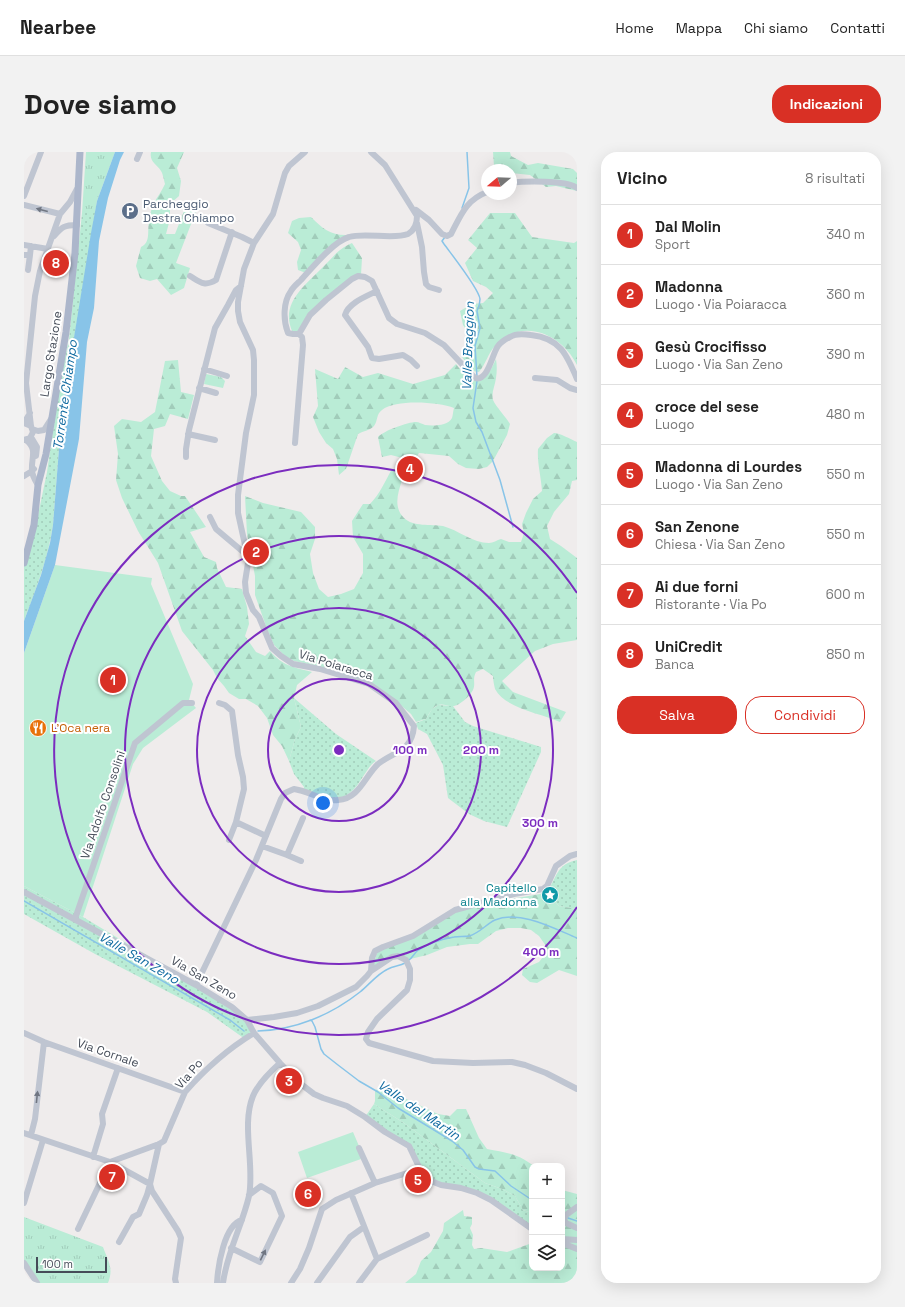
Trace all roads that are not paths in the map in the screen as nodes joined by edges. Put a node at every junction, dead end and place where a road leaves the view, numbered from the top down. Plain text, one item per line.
1 (41, 152) edge
2 (80, 152) edge
3 (84, 152) edge
4 (140, 152) edge
5 (305, 152) edge
6 (371, 152) edge
7 (137, 159) dead end
8 (78, 181) junction
9 (517, 182) edge
10 (577, 188) edge
11 (481, 195) edge
12 (24, 196) edge
13 (24, 205) edge
14 (413, 209) junction
15 (60, 214) junction
16 (208, 223) dead end
17 (417, 223) junction
18 (77, 225) junction
19 (232, 232) junction
20 (53, 237) junction
21 (254, 243) junction
22 (24, 245) edge
23 (31, 246) junction
24 (48, 249) junction
25 (27, 255) edge
26 (28, 270) dead end
27 (190, 276) dead end
28 (241, 286) junction
29 (439, 290) dead end
30 (377, 291) junction
31 (299, 334) junction
32 (417, 366) dead end
33 (204, 369) junction
34 (226, 376) dead end
35 (535, 378) dead end
36 (577, 379) edge
37 (25, 383) edge
38 (199, 388) junction
39 (577, 390) edge
40 (216, 393) dead end
41 (30, 413) junction
42 (52, 418) junction
43 (24, 423) edge
44 (32, 428) junction
45 (188, 434) junction
46 (27, 439) edge
47 (215, 440) dead end
48 (294, 443) dead end
49 (186, 457) dead end
50 (32, 472) junction
51 (24, 475) edge
52 (38, 485) junction
53 (210, 517) dead end
54 (248, 556) junction
55 (24, 563) edge
56 (192, 703) dead end
57 (218, 703) dead end
58 (303, 818) dead end
59 (236, 822) junction
60 (266, 836) junction
61 (229, 840) dead end
62 (262, 846) junction
63 (577, 854) edge
64 (287, 855) junction
65 (301, 861) dead end
66 (24, 892) edge
67 (75, 919) junction
68 (371, 971) junction
69 (196, 985) junction
70 (247, 1020) junction
71 (24, 1032) edge
72 (254, 1034) junction
73 (44, 1042) junction
74 (280, 1063) junction
75 (118, 1068) junction
76 (577, 1089) edge
77 (185, 1092) junction
78 (24, 1133) edge
79 (31, 1135) junction
80 (43, 1140) junction
81 (159, 1144) junction
82 (359, 1148) dead end
83 (94, 1157) junction
84 (110, 1162) junction
85 (420, 1169) junction
86 (375, 1183) junction
87 (150, 1184) junction
88 (351, 1194) junction
89 (249, 1195) junction
90 (24, 1203) edge
91 (577, 1207) edge
92 (242, 1220) junction
93 (364, 1227) junction
94 (529, 1227) edge
95 (577, 1228) edge
96 (78, 1230) dead end
97 (427, 1235) dead end
98 (565, 1239) edge
99 (577, 1240) edge
100 (119, 1242) dead end
101 (565, 1244) edge
102 (231, 1248) junction
103 (577, 1249) edge
104 (377, 1259) junction
105 (24, 1263) edge
106 (37, 1283) edge
107 (176, 1283) edge
108 (217, 1283) edge
109 (223, 1283) edge
110 (291, 1283) edge
111 (317, 1283) edge
112 (359, 1283) edge

1 - 12 street
2 - 8 main road, Largo Stazione
3 - 18 main road, Largo Stazione
4 - 7 street
5 - 21 street, Via Poiaracca
6 - 14 street
8 - 15 street
8 - 18 main road, Largo Stazione
9 - 10 street
11 - 14 street
15 -> 13 street
14 - 17 street
15 - 20 street
16 - 19 street
17 - 29 street
17 - 31 street
18 - 20 street
18 - 42 main road, Largo Stazione
19 - 21 street
19 - 27 street
20 - 24 street
21 - 28 street, Via Poiaracca
22 - 23 street
23 - 24 street
23 - 25 street
24 - 37 street
25 - 26 street
28 - 33 street
28 - 54 street, Via Poiaracca
30 - 31 street
30 - 32 street
30 - 36 street
31 - 48 street
33 - 34 street
33 - 38 street
35 - 39 street
37 - 41 street
38 - 40 street
38 - 45 street
41 - 43 street
41 - 44 street
42 - 44 street
42 - 52 main road, Largo Stazione
43 - 44 street
44 - 46 street
45 - 47 street
45 - 49 street
46 - 50 street
50 - 51 street
50 - 52 street
52 - 55 main road, Largo Stazione
53 - 54 street
54 - 60 street, Via Poiaracca
56 - 67 street, Via Adolfo Consolini
57 - 59 street
58 - 64 street
59 - 60 street
59 - 61 street
60 - 62 street, Via Poiaracca
62 - 64 street
62 - 69 street, Via Poiaracca
63 - 68 street
64 - 65 street
66 - 67 street, Via San Zeno
67 - 69 street, Via San Zeno
68 - 70 street
68 - 76 street
69 - 70 street, Via San Zeno
70 - 72 street, Via San Zeno
71 - 73 street, Via Cornale
72 - 74 street, Via San Zeno
72 - 77 street, Via Po
73 - 75 street, Via Cornale
79 -> 73 street
74 - 85 street, Via San Zeno
74 - 89 street
75 - 77 street, Via Cornale
75 - 83 street
77 - 81 street, Via Po
78 - 79 street
79 - 80 street
80 - 83 street
80 - 90 street
81 - 84 street
81 - 87 street, Via Po
82 - 86 street
83 - 84 street
84 - 87 street
84 - 96 street
85 - 86 street
85 - 94 street, Via San Zeno
86 - 88 street
87 - 100 street, Via Po
87 - 107 street
88 - 93 street
88 - 110 street
89 - 92 street
102 -> 89 street
91 - 95 street
92 - 102 street
92 - 108 street
93 - 104 street
93 - 111 street
97 - 104 street
98 - 99 street
101 - 103 street
102 - 109 street
104 - 112 street
105 - 106 street

